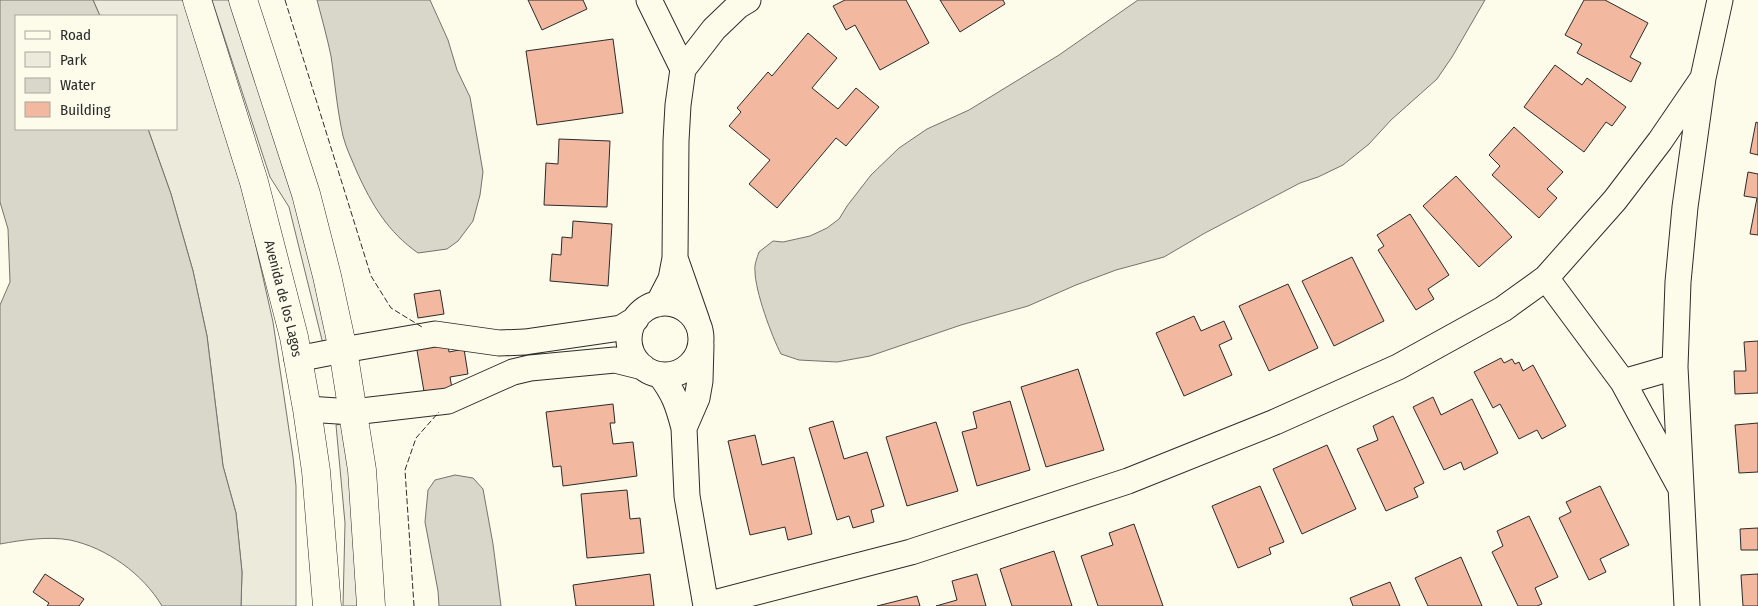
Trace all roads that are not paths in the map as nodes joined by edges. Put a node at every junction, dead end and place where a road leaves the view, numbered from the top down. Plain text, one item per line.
1 (197, 0) edge
2 (243, 0) edge
3 (649, 0) edge
4 (748, 0) edge
5 (1720, 0) edge
6 (683, 69) junction
7 (1703, 78) junction
8 (675, 258) junction
9 (1546, 278) junction
10 (658, 304) junction
11 (636, 319) junction
12 (699, 332) junction
13 (343, 350) junction
14 (297, 359) junction
15 (1675, 366) junction
16 (651, 371) junction
17 (1623, 382) junction
18 (307, 409) junction
19 (353, 412) junction
20 (684, 428) junction
21 (1682, 492) junction
22 (706, 605) edge
23 (327, 606) edge
24 (371, 606) edge
25 (1687, 606) edge

1 - 14 street, Avenida de los Lagos
2 - 13 street
3 - 6 street
4 - 6 street
5 - 7 street
6 - 8 street
7 - 9 street
7 - 15 street
8 - 10 street
8 - 12 street
9 - 17 street
9 - 22 street
10 - 11 street
10 - 12 street
11 - 13 street
11 - 16 street
12 - 16 street
12 - 20 street
13 - 14 street
13 - 19 street
14 - 18 street, Avenida de los Lagos
15 - 17 street
15 - 21 street
16 - 19 street
16 - 20 street
17 - 21 street
18 - 19 street
18 - 23 street, Avenida de los Lagos
19 - 24 street
20 - 22 street
21 - 25 street

